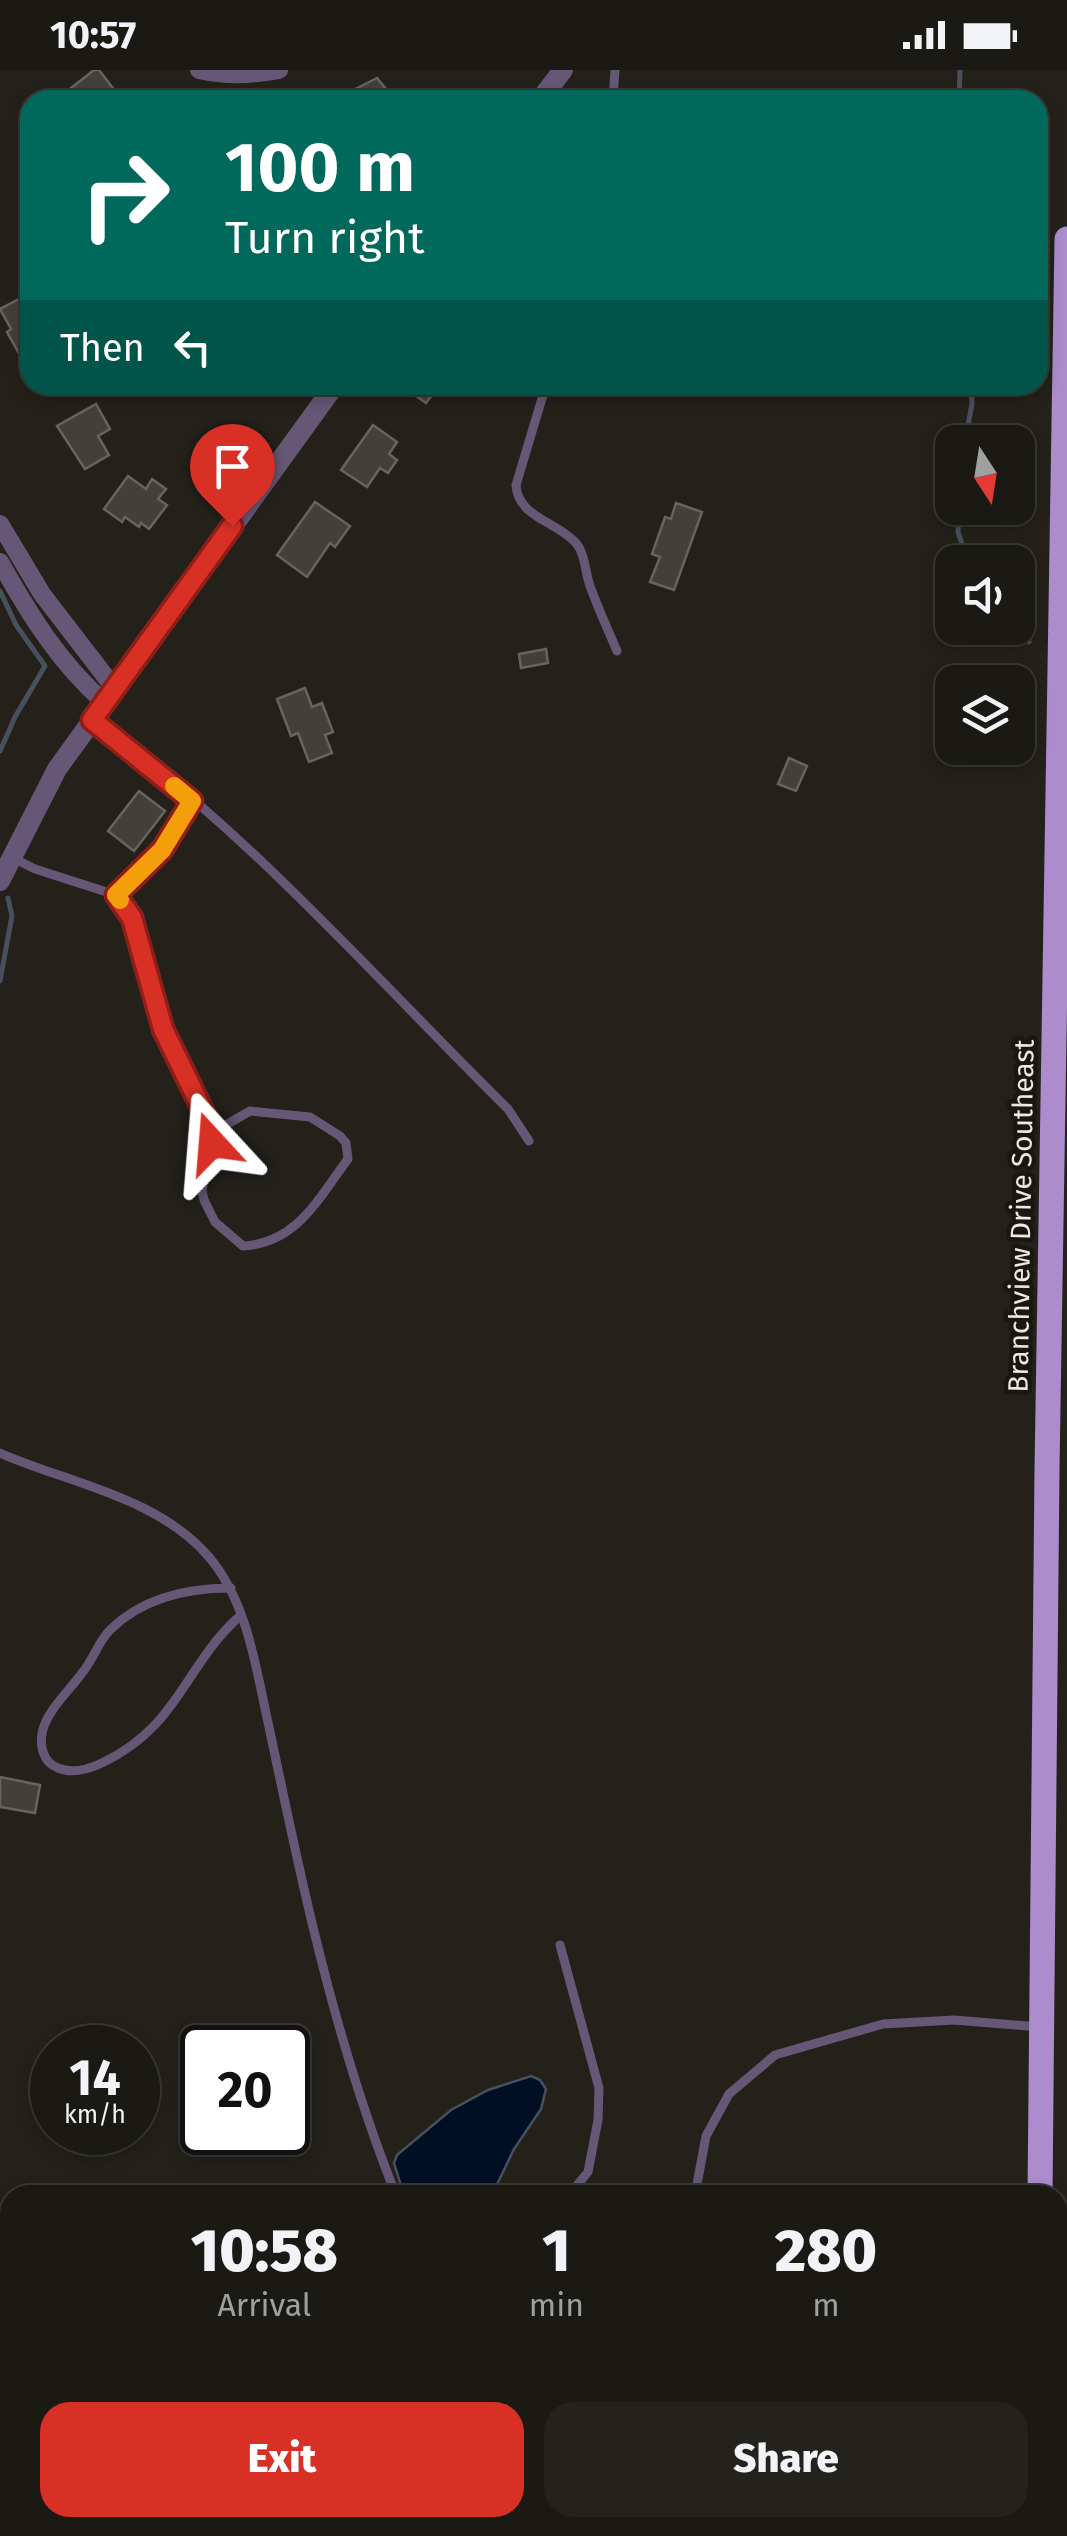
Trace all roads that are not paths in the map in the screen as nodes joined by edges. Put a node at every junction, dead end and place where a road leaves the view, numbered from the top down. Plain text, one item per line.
1 (198, 70) edge
2 (279, 70) edge
3 (1067, 238) edge
4 (327, 395) edge
5 (543, 395) edge
6 (0, 524) edge
7 (0, 562) edge
8 (617, 651) dead end
9 (110, 696) junction
10 (92, 720) junction
11 (192, 801) junction
12 (11, 856) junction
13 (0, 881) edge
14 (116, 895) junction
15 (212, 1133) junction
16 (529, 1142) dead end
17 (0, 1452) edge
18 (231, 1588) junction
19 (241, 1615) junction
20 (560, 1945) dead end
21 (1042, 2027) junction
22 (392, 2185) edge
23 (577, 2185) edge
24 (698, 2185) edge
25 (1040, 2185) edge

1 - 2 street
3 - 21 main road, Branchview Drive Southeast
4 - 9 street
5 - 8 lane
6 - 9 street
7 - 9 street
9 - 10 street
10 - 11 lane
10 - 12 street
11 - 14 lane
11 - 16 lane
12 - 13 street
12 - 14 lane
14 - 15 lane
15 - 15 lane
17 - 18 lane
18 - 19 lane
18 - 19 lane
19 - 22 lane
20 - 23 lane
21 - 24 lane
21 - 25 main road, Branchview Drive Southeast

